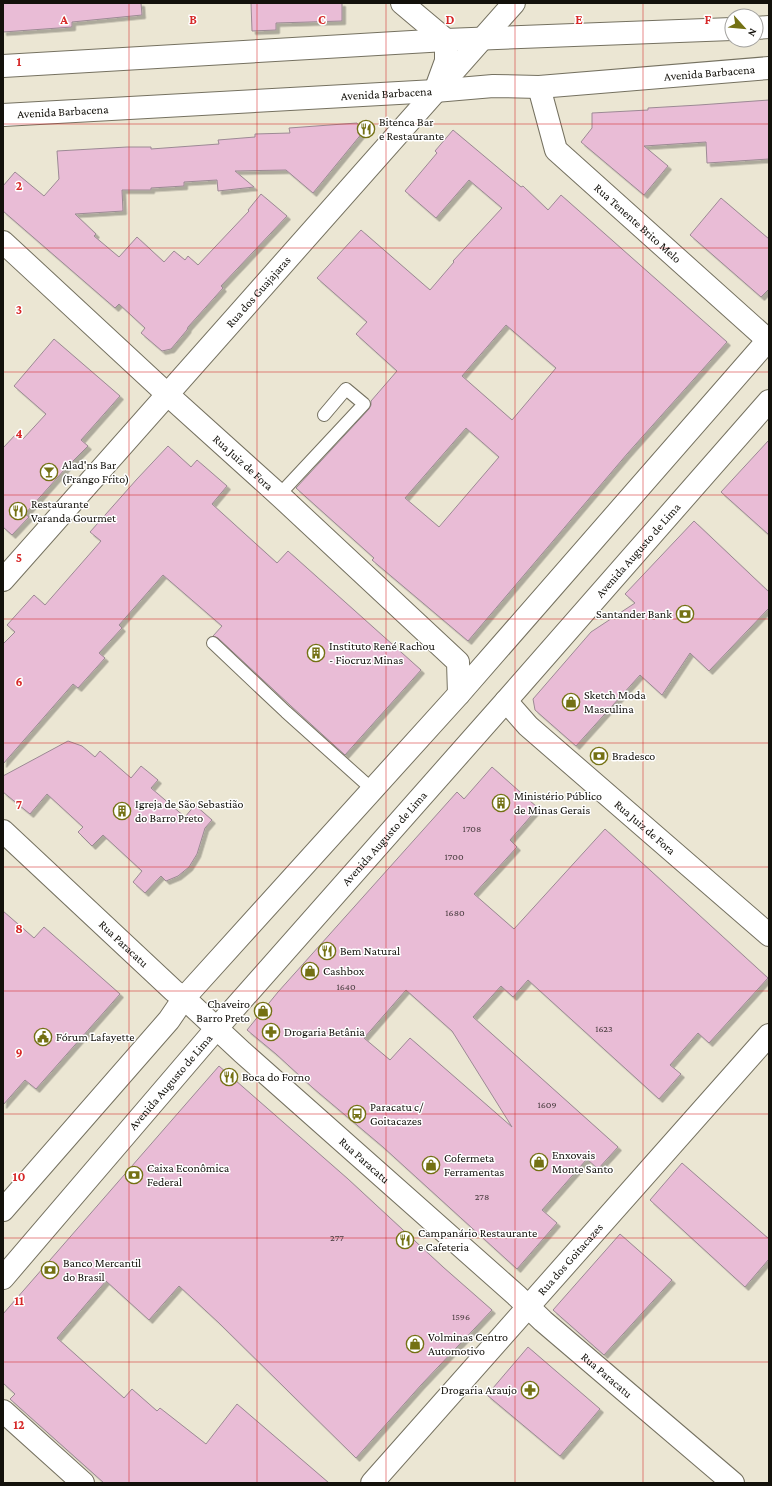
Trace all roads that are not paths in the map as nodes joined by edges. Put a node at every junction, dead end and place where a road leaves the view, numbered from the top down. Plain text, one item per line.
1 (402, 3) edge
2 (514, 3) edge
3 (724, 29) edge
4 (483, 38) junction
5 (446, 40) junction
6 (3, 66) edge
7 (769, 68) edge
8 (539, 87) junction
9 (435, 91) junction
10 (3, 115) edge
11 (3, 242) edge
12 (769, 340) edge
13 (167, 394) junction
14 (769, 401) edge
15 (324, 415) dead end
16 (280, 495) junction
17 (3, 580) edge
18 (213, 643) dead end
19 (459, 694) junction
20 (506, 701) junction
21 (373, 790) junction
22 (3, 831) edge
23 (769, 935) edge
24 (184, 998) junction
25 (216, 1029) junction
26 (769, 1035) edge
27 (3, 1210) edge
28 (3, 1278) edge
29 (528, 1307) junction
30 (3, 1411) edge
31 (84, 1483) edge
32 (372, 1483) edge
33 (733, 1483) edge

1 - 5 main road
2 - 4 main road, Rua dos Guajajaras
3 - 4 main road
4 - 5 main road
4 - 9 main road, Rua dos Guajajaras
5 - 6 main road
5 - 9 main road
7 - 8 main road, Avenida Barbacena
8 - 9 main road, Avenida Barbacena
8 - 12 main road, Rua Tenente Brito Melo
9 - 10 main road, Avenida Barbacena
9 - 13 main road, Rua dos Guajajaras
11 - 13 main road, Rua Juiz de Fora
12 - 19 main road
13 - 16 main road, Rua Juiz de Fora
13 - 17 main road, Rua dos Guajajaras
14 - 20 main road, Avenida Augusto de Lima
15 - 16 lane
16 - 19 main road, Rua Juiz de Fora
18 - 21 lane
19 - 21 main road
20 - 23 main road, Rua Juiz de Fora
20 - 25 main road, Avenida Augusto de Lima
21 - 24 main road
22 - 24 main road, Rua Paracatu
24 - 25 main road, Rua Paracatu
24 - 27 main road
25 - 28 main road, Avenida Augusto de Lima
25 - 29 main road, Rua Paracatu
26 - 29 main road, Rua dos Goitacazes
29 - 32 main road, Rua dos Goitacazes
29 - 33 main road, Rua Paracatu
30 - 31 main road

